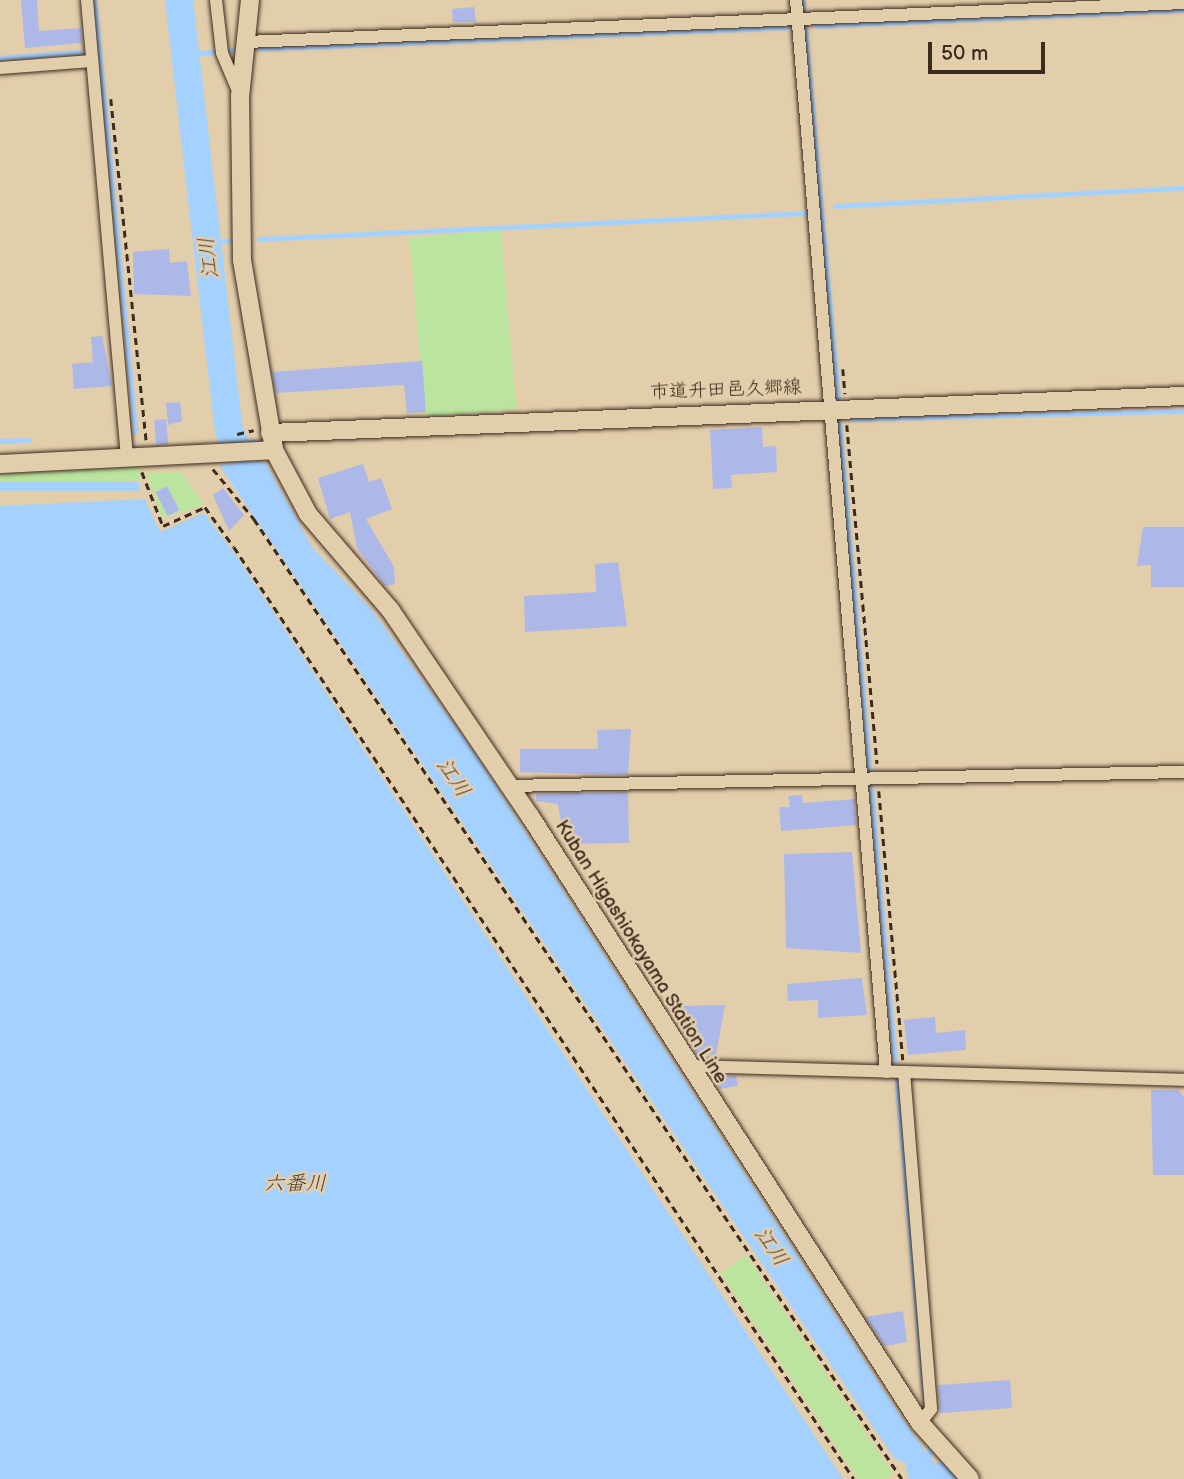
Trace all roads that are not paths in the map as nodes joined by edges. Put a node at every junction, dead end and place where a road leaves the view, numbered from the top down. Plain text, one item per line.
1 (87, 0) edge
2 (216, 0) edge
3 (250, 0) edge
4 (796, 0) edge
5 (1184, 3) edge
6 (803, 20) junction
7 (246, 42) junction
8 (92, 61) junction
9 (0, 68) edge
10 (240, 96) junction
11 (1184, 396) edge
12 (837, 408) junction
13 (268, 445) junction
14 (138, 458) junction
15 (0, 464) edge
16 (1184, 772) edge
17 (871, 778) junction
18 (509, 786) junction
19 (687, 1066) junction
20 (895, 1072) junction
21 (1184, 1080) edge
22 (920, 1423) junction
23 (970, 1479) edge

1 - 8 street
2 - 10 street
3 - 7 main road, Kuban Higashiokayama Station Line
4 - 6 street
5 - 6 street
6 - 7 street
6 - 12 street
7 - 10 main road, Kuban Higashiokayama Station Line
8 - 9 street
8 - 14 street
10 - 13 main road, Kuban Higashiokayama Station Line
11 - 12 main road, 市道升田邑久郷線
12 - 13 main road, 市道升田邑久郷線
12 - 17 street
13 - 14 main road
13 - 18 main road, Kuban Higashiokayama Station Line
14 - 15 main road
16 - 17 street
17 - 18 street
17 - 20 street
18 - 19 main road, Kuban Higashiokayama Station Line
19 - 20 street
19 - 22 main road, Kuban Higashiokayama Station Line
20 - 21 street
20 - 22 street
22 - 23 main road, Kuban Higashiokayama Station Line

